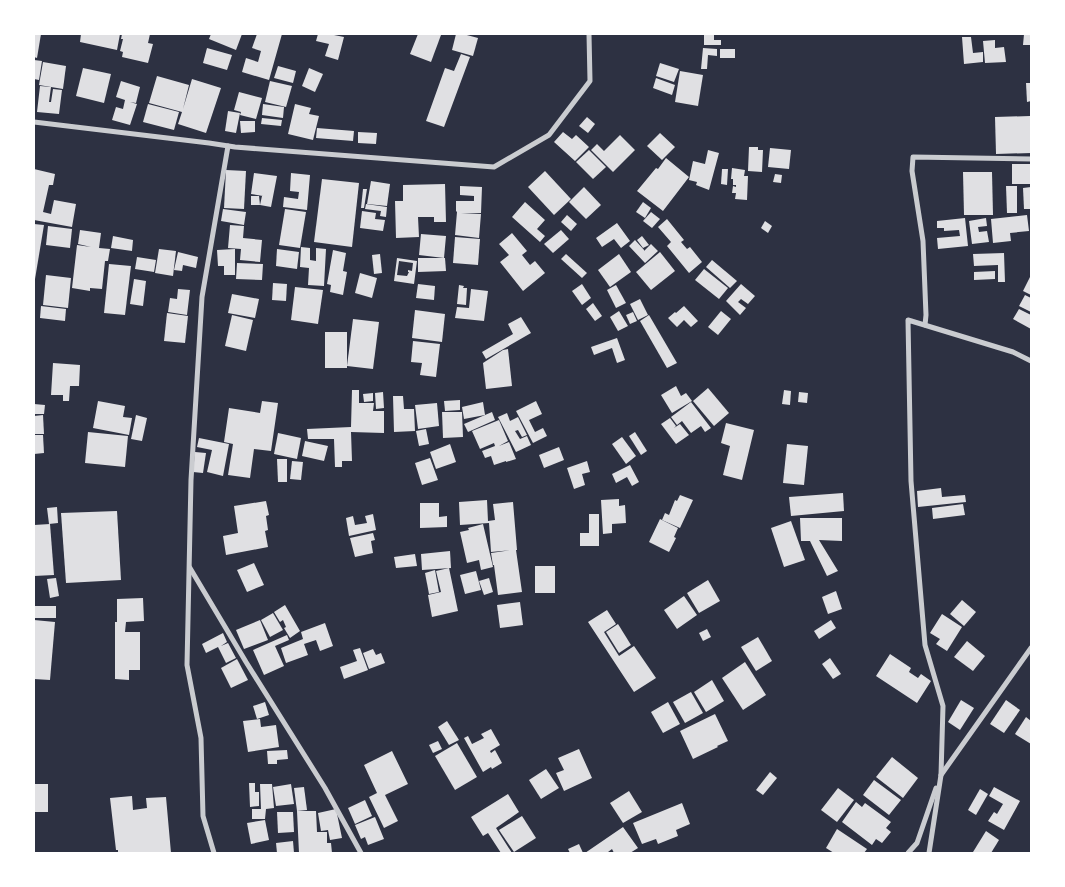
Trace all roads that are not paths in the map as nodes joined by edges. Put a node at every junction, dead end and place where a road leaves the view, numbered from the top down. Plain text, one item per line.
1 (589, 34) edge
2 (34, 122) edge
3 (228, 146) junction
4 (1031, 159) edge
5 (925, 325) junction
6 (1031, 361) edge
7 (189, 567) junction
8 (1031, 648) edge
9 (941, 775) junction
10 (214, 853) edge
11 (361, 853) edge
12 (908, 853) edge
13 (929, 853) edge

1 - 3 street
2 - 3 street
3 - 7 street
4 - 5 street
5 - 6 street
5 - 9 street
7 - 10 street
7 - 11 street
8 - 9 street
9 - 12 street
9 - 13 street

